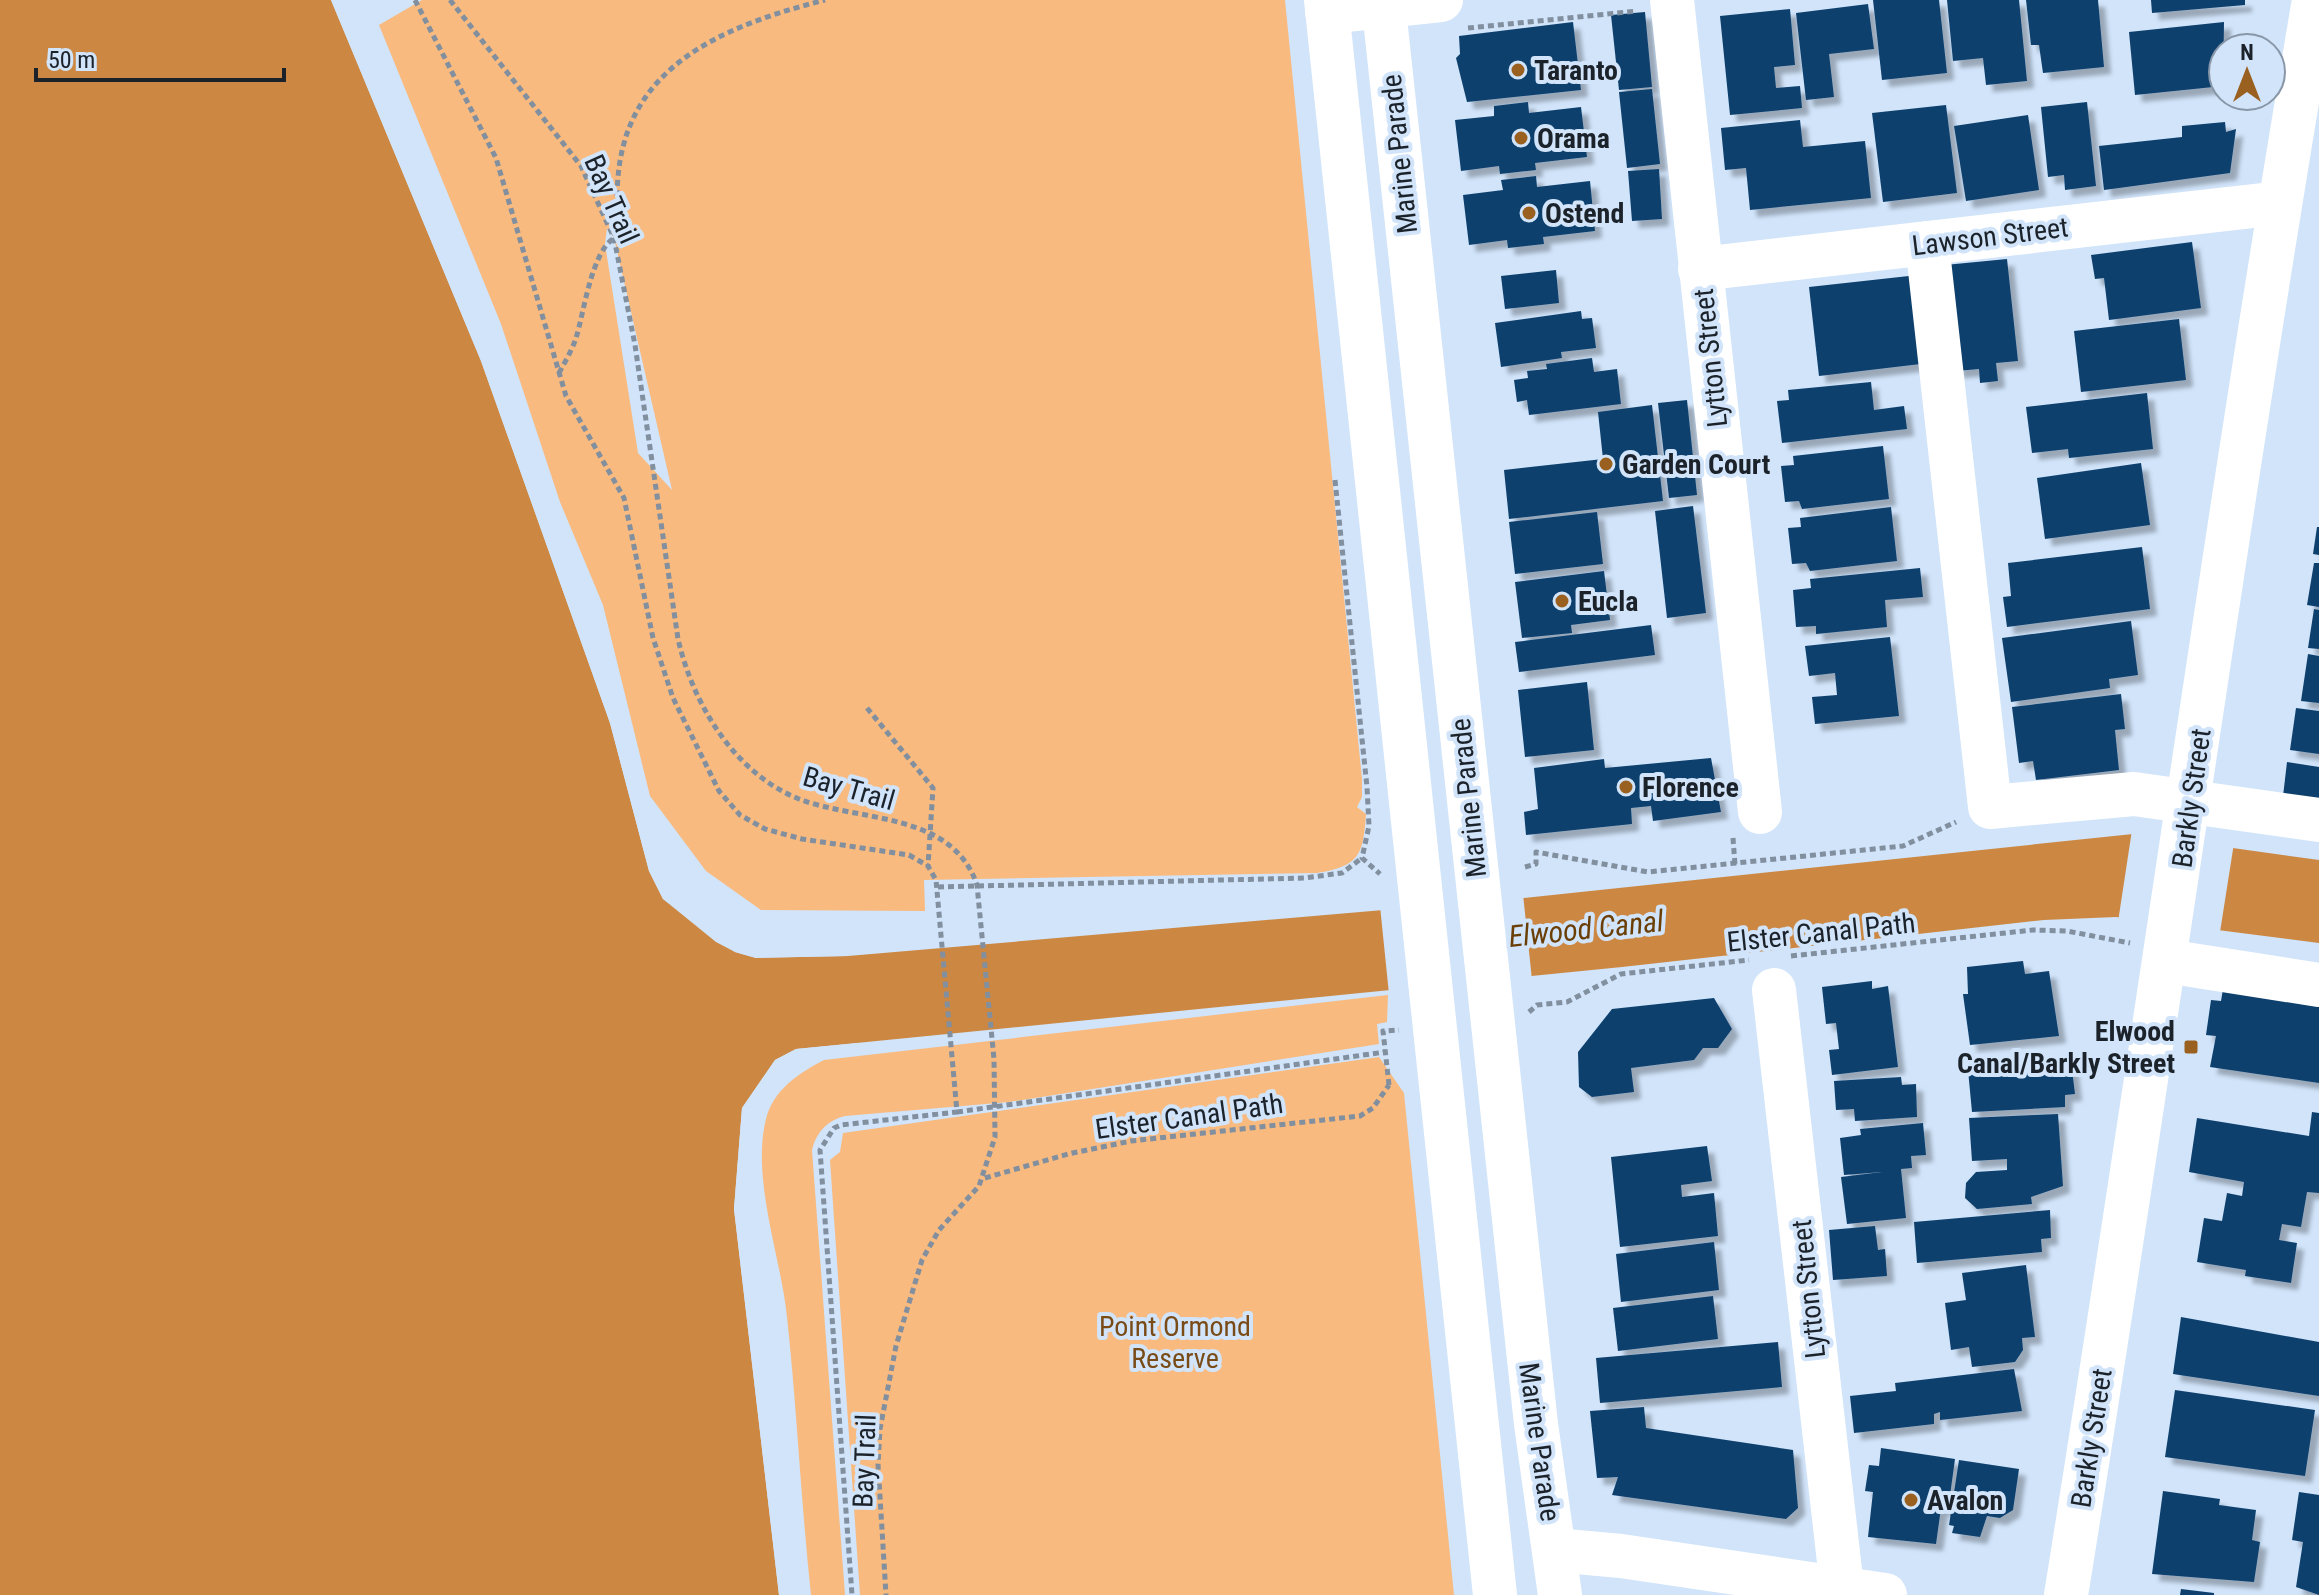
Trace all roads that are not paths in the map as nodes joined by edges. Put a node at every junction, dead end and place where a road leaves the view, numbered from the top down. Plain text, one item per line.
1 (2314, 0) edge
2 (1383, 3) edge
3 (1661, 5) edge
4 (1327, 6) edge
5 (1454, 14) edge
6 (2280, 203) junction
7 (1927, 243) junction
8 (1700, 269) junction
9 (2188, 813) junction
10 (2319, 820) edge
11 (1746, 823) road end
12 (2157, 947) junction
13 (1772, 968) road end
14 (2319, 985) edge
15 (1555, 1550) junction
16 (1842, 1588) junction
17 (1495, 1595) edge
18 (1560, 1595) edge
19 (1885, 1595) edge
20 (2066, 1595) edge

1 - 6 main road, Barkly Street
2 - 4 main road
2 - 5 main road
2 - 15 main road, Marine Parade
3 - 8 main road, Lytton Street
4 - 17 main road, Marine Parade
6 - 7 main road, Lawson Street
6 - 9 main road, Barkly Street
7 - 8 main road, Lawson Street
7 - 9 main road
8 - 11 main road, Lytton Street
9 - 10 main road
9 - 12 main road, Barkly Street
12 - 14 main road
12 - 20 main road, Barkly Street
13 - 16 main road, Lytton Street
15 - 16 main road
15 - 18 main road, Marine Parade
16 - 19 main road

